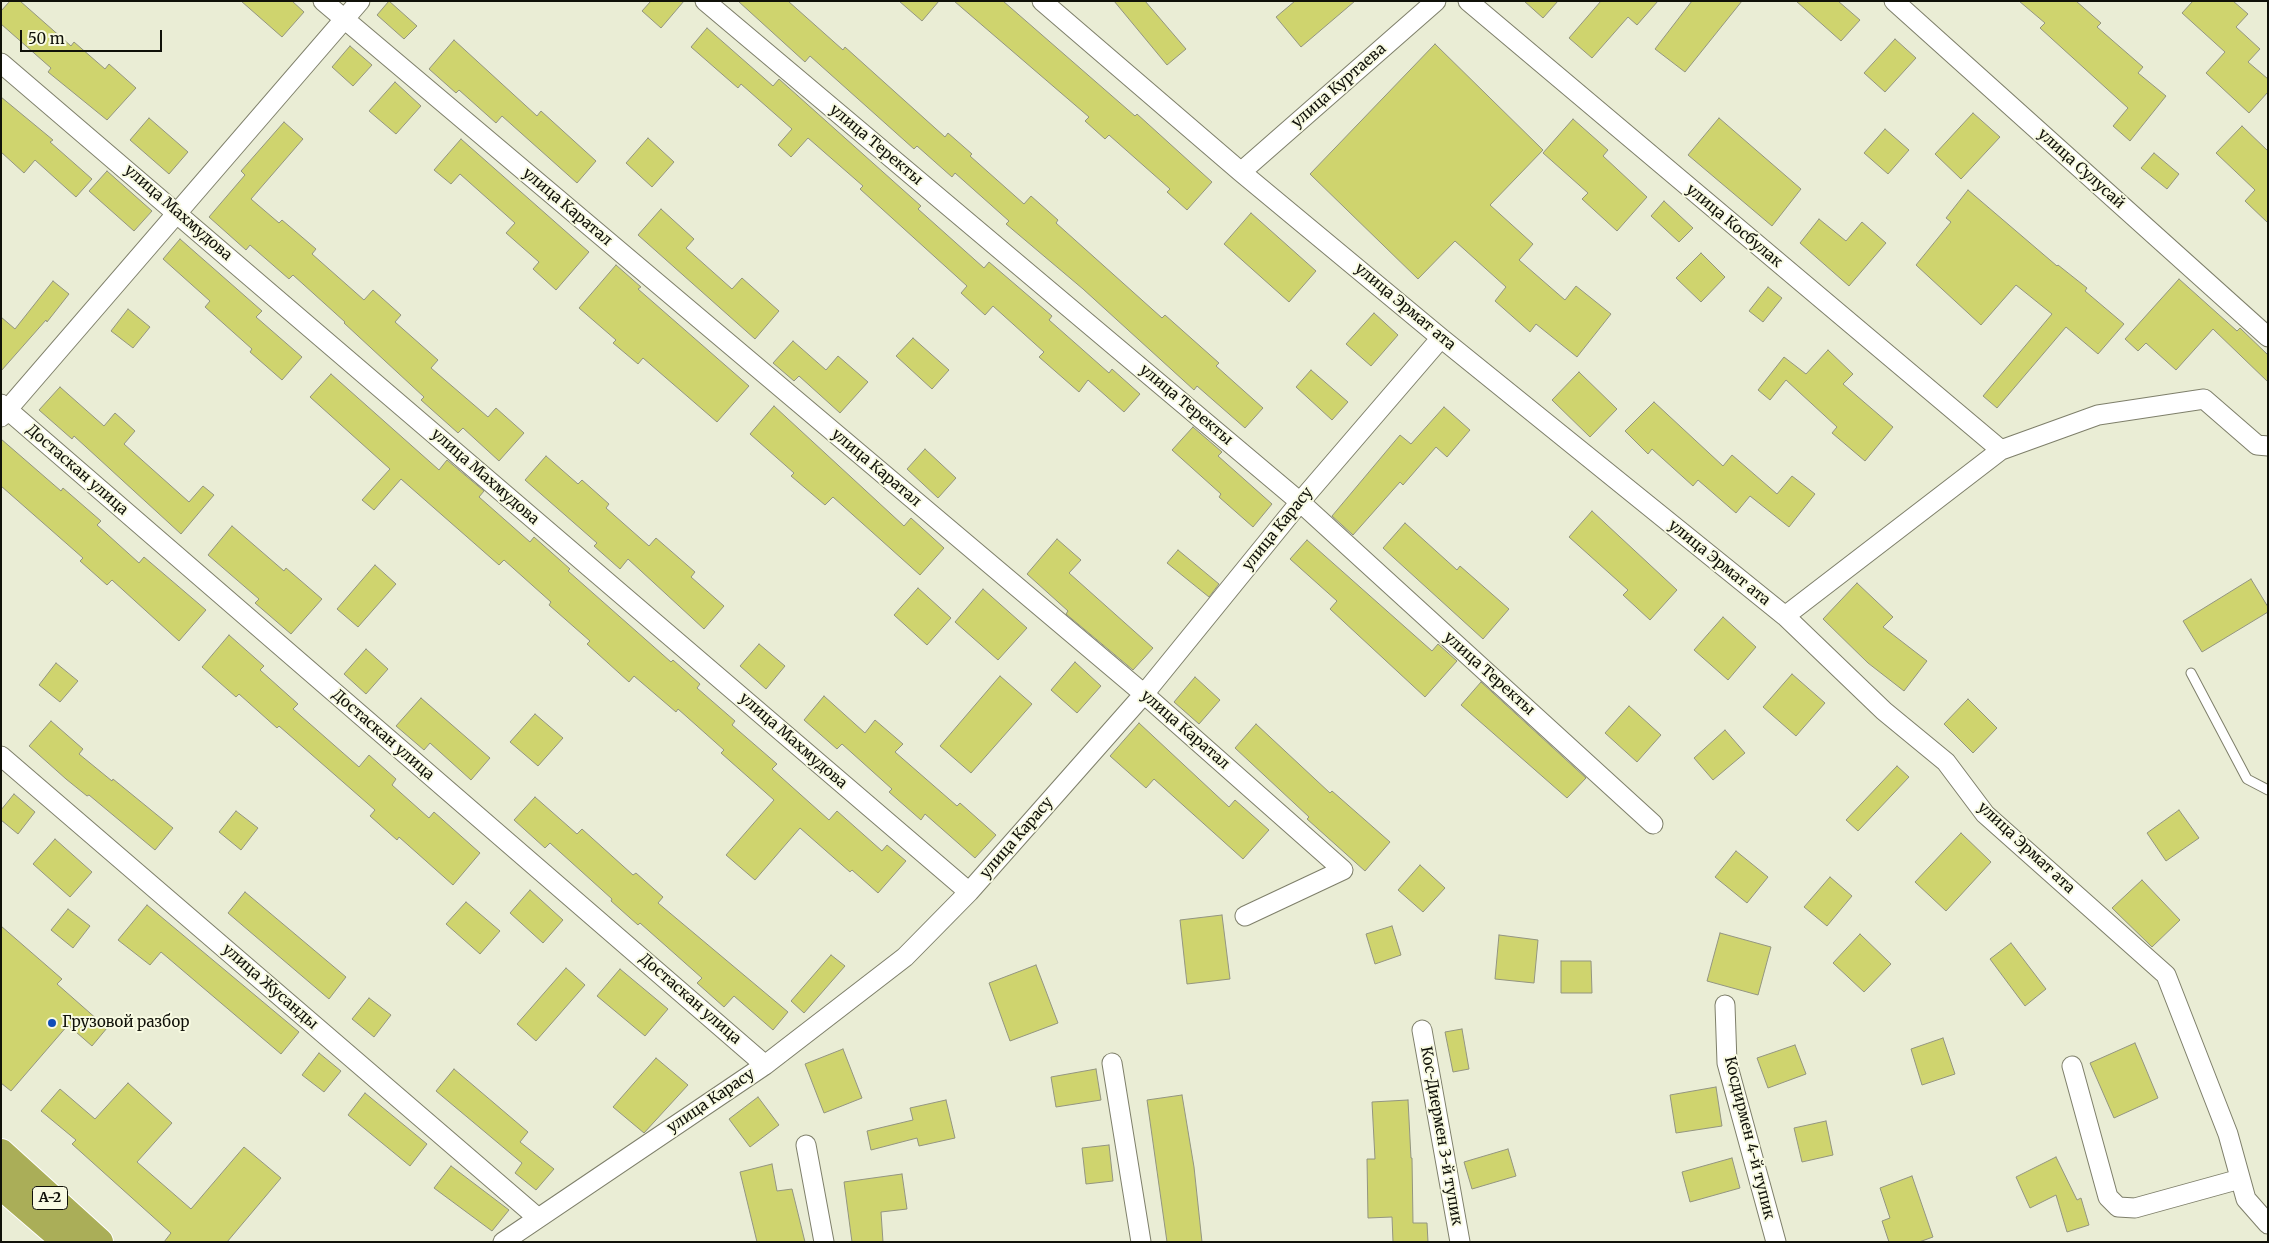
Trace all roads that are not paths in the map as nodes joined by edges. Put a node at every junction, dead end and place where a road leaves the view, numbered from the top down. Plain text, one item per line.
1 (324, 1) edge
2 (360, 1) edge
3 (705, 1) edge
4 (1436, 1) edge
5 (1468, 1) edge
6 (1894, 1) edge
7 (1046, 3) edge
8 (345, 20) junction
9 (1, 62) edge
10 (1241, 172) junction
11 (177, 212) junction
12 (2268, 337) edge
13 (1441, 338) junction
14 (3, 410) edge
15 (2268, 446) edge
16 (2001, 450) junction
17 (1300, 502) junction
18 (1785, 616) junction
19 (2192, 672) dead end
20 (1144, 694) junction
21 (1, 756) edge
22 (2268, 790) edge
23 (1653, 824) dead end
24 (969, 892) junction
25 (1245, 916) dead end
26 (1725, 1004) dead end
27 (1422, 1030) dead end
28 (1112, 1063) dead end
29 (765, 1065) junction
30 (2072, 1066) dead end
31 (806, 1145) dead end
32 (1, 1154) edge
33 (2240, 1179) junction
34 (1, 1186) edge
35 (538, 1218) junction
36 (2268, 1224) edge
37 (66, 1242) edge
38 (100, 1242) edge
39 (502, 1242) edge
40 (824, 1242) edge
41 (1141, 1242) edge
42 (1460, 1242) edge
43 (1776, 1242) edge

1 - 8 street, улица Каратал
2 - 8 street
3 - 17 street, улица Теректы
4 - 10 street, улица Куртаева
5 - 16 street, улица Косбулак
6 - 12 street, улица Сулусай
7 - 10 street, улица Эрмат ата
8 - 11 street
8 - 20 street, улица Каратал
9 - 11 street, улица Махмудова
10 - 13 street, улица Эрмат ата
11 - 14 street
11 - 24 street, улица Махмудова
13 - 17 street, улица Карасу
13 - 18 street, улица Эрмат ата
14 - 29 street, Достаскан улица
15 - 16 street
16 - 18 street
17 - 20 street, улица Карасу
17 - 23 street, улица Теректы
18 - 33 street, улица Эрмат ата
19 - 22 lane
20 - 24 street, улица Карасу
20 - 25 street, улица Каратал
21 - 35 street, улица Жусанды
24 - 29 street, улица Карасу
26 - 43 street, Косдирмен 4-й тупик
27 - 42 street, Кос-Диермен 3-й тупик
28 - 41 street
29 - 35 street, улица Карасу
30 - 33 street
31 - 40 street
32 - 38 highway, A-2
33 - 36 street, улица Эрмат ата
34 - 37 highway, A-2
35 - 39 street, улица Карасу

